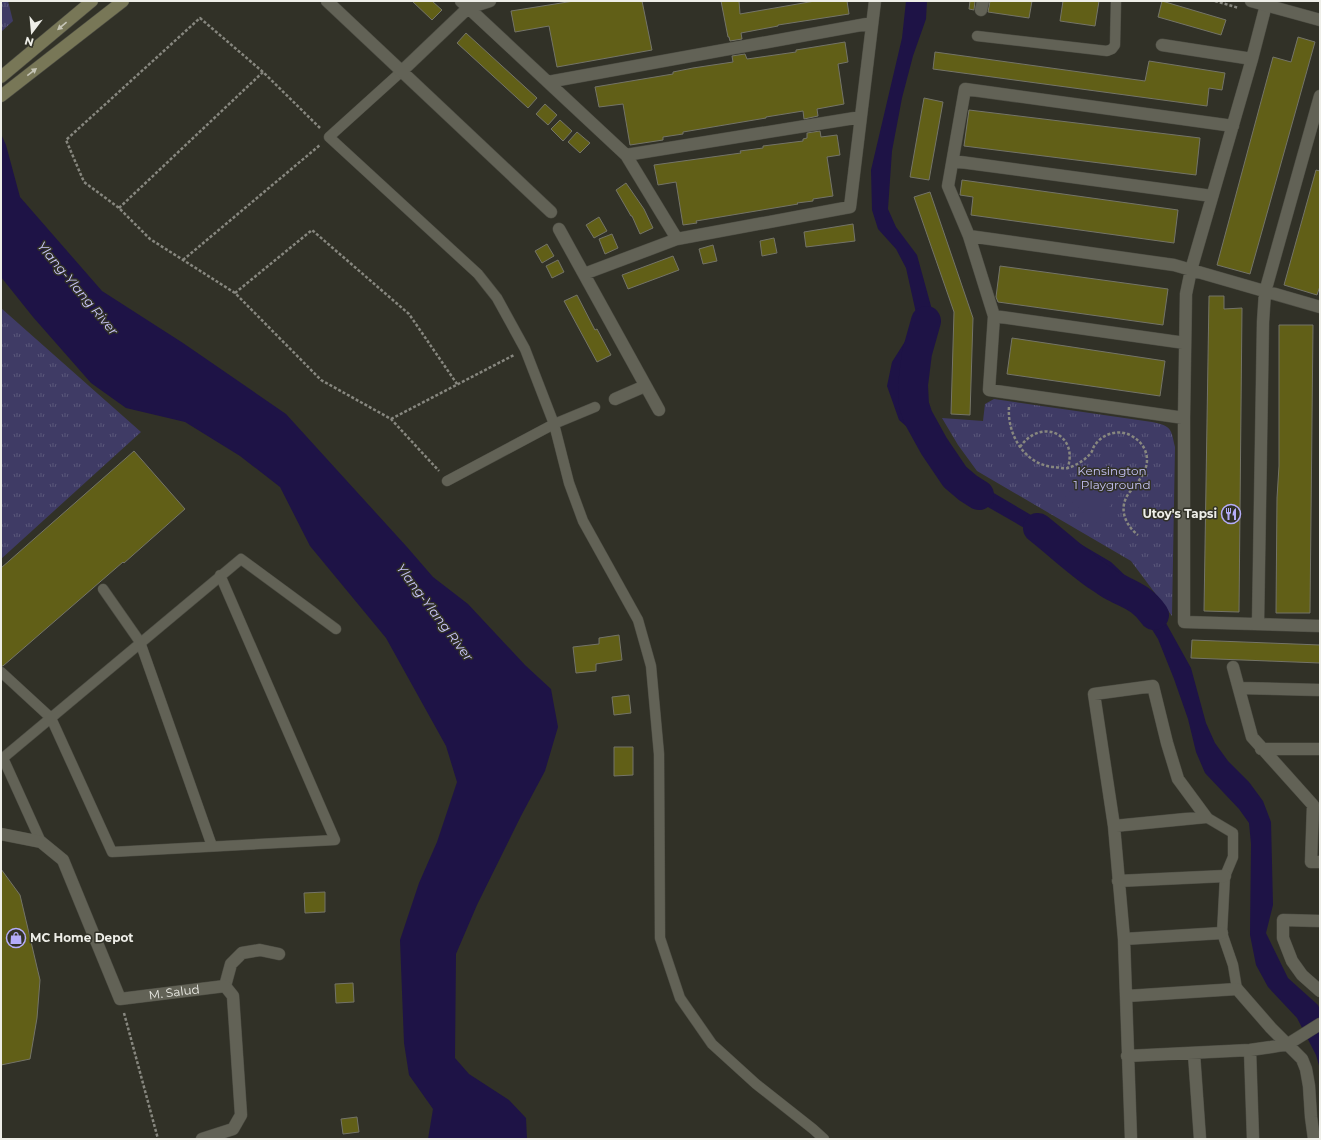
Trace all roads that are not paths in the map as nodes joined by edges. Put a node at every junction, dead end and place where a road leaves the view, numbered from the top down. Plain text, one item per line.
1 (92, 1) edge
2 (123, 1) edge
3 (327, 1) edge
4 (490, 1) edge
5 (875, 1) edge
6 (1116, 1) edge
7 (1251, 1) edge
8 (1266, 3) edge
9 (464, 4) edge
10 (1320, 20) edge
11 (872, 23) junction
12 (977, 36) dead end
13 (1162, 45) dead end
14 (1252, 59) junction
15 (402, 71) junction
16 (1, 77) edge
17 (548, 82) junction
18 (1, 96) edge
19 (1320, 96) edge
20 (861, 117) junction
21 (1233, 126) junction
22 (626, 154) junction
23 (953, 161) junction
24 (1212, 196) junction
25 (551, 212) dead end
26 (559, 229) dead end
27 (969, 236) junction
28 (677, 239) junction
29 (1190, 270) junction
30 (584, 274) junction
31 (1265, 292) junction
32 (1320, 306) edge
33 (994, 316) junction
34 (1185, 343) junction
35 (645, 386) junction
36 (615, 399) dead end
37 (595, 407) dead end
38 (659, 410) dead end
39 (1184, 418) junction
40 (554, 424) junction
41 (447, 481) road end
42 (220, 575) junction
43 (103, 589) dead end
44 (1258, 624) junction
45 (1320, 626) edge
46 (336, 630) dead end
47 (140, 642) junction
48 (1234, 667) dead end
49 (1, 672) edge
50 (1239, 688) junction
51 (1320, 690) edge
52 (50, 718) junction
53 (1261, 749) junction
54 (1320, 749) edge
55 (1316, 805) edge
56 (1206, 817) junction
57 (1114, 826) junction
58 (1, 834) edge
59 (41, 842) junction
60 (212, 846) junction
61 (1320, 862) edge
62 (1225, 876) junction
63 (1118, 881) junction
64 (1320, 921) edge
65 (1222, 933) junction
66 (1124, 940) junction
67 (279, 954) dead end
68 (225, 986) junction
69 (1237, 989) junction
70 (1320, 991) edge
71 (1126, 996) junction
72 (1320, 1024) edge
73 (1288, 1044) junction
74 (1250, 1050) junction
75 (1194, 1054) junction
76 (1127, 1056) junction
77 (202, 1139) edge
78 (824, 1139) edge
79 (1131, 1139) edge
80 (1200, 1139) edge
81 (1253, 1139) edge
82 (1314, 1139) edge

1 -> 16 main road
18 -> 2 main road
3 - 15 street
4 - 9 street
5 - 11 street
6 - 12 lane
7 - 8 street
8 - 10 street
8 - 14 street
9 - 15 street
9 - 17 street
11 - 17 street
11 - 20 street
13 - 14 street
14 - 21 street
15 - 25 street
15 - 40 lane
17 - 22 street
19 - 31 street
20 - 22 street
20 - 28 street
21 - 23 street
21 - 24 street
22 - 28 street
23 - 24 street
23 - 27 street
24 - 29 street
26 - 30 street
27 - 29 street
27 - 33 street
28 - 30 street
29 - 31 street
29 - 34 street
30 - 35 street
31 - 32 street
31 - 44 street
33 - 34 street
33 - 39 street
34 - 39 street
35 - 36 street
35 - 38 street
37 - 40 lane
39 - 44 street
40 - 41 lane
40 - 78 lane
42 - 46 lane
42 - 47 lane
42 - 60 lane
43 - 47 lane
44 - 45 street
47 - 52 lane
47 - 60 lane
48 - 50 street
49 - 52 lane
50 - 51 street
50 - 53 street
52 - 59 lane
52 - 60 lane
53 - 54 street
53 - 55 street
55 - 61 street
56 - 57 street
56 - 57 street
56 - 62 lane
57 - 63 street
58 - 59 street
59 - 68 street, M. Salud
62 - 63 street
62 - 65 lane
63 - 66 street
64 - 70 street
65 - 66 street
65 - 69 lane
66 - 71 street
67 - 68 street
68 - 77 street
69 - 71 street
69 - 73 street
71 - 76 street
72 - 73 street
73 - 74 street
73 - 82 street
74 - 75 street
74 - 81 street
75 - 76 street
75 - 80 street
76 - 79 street

